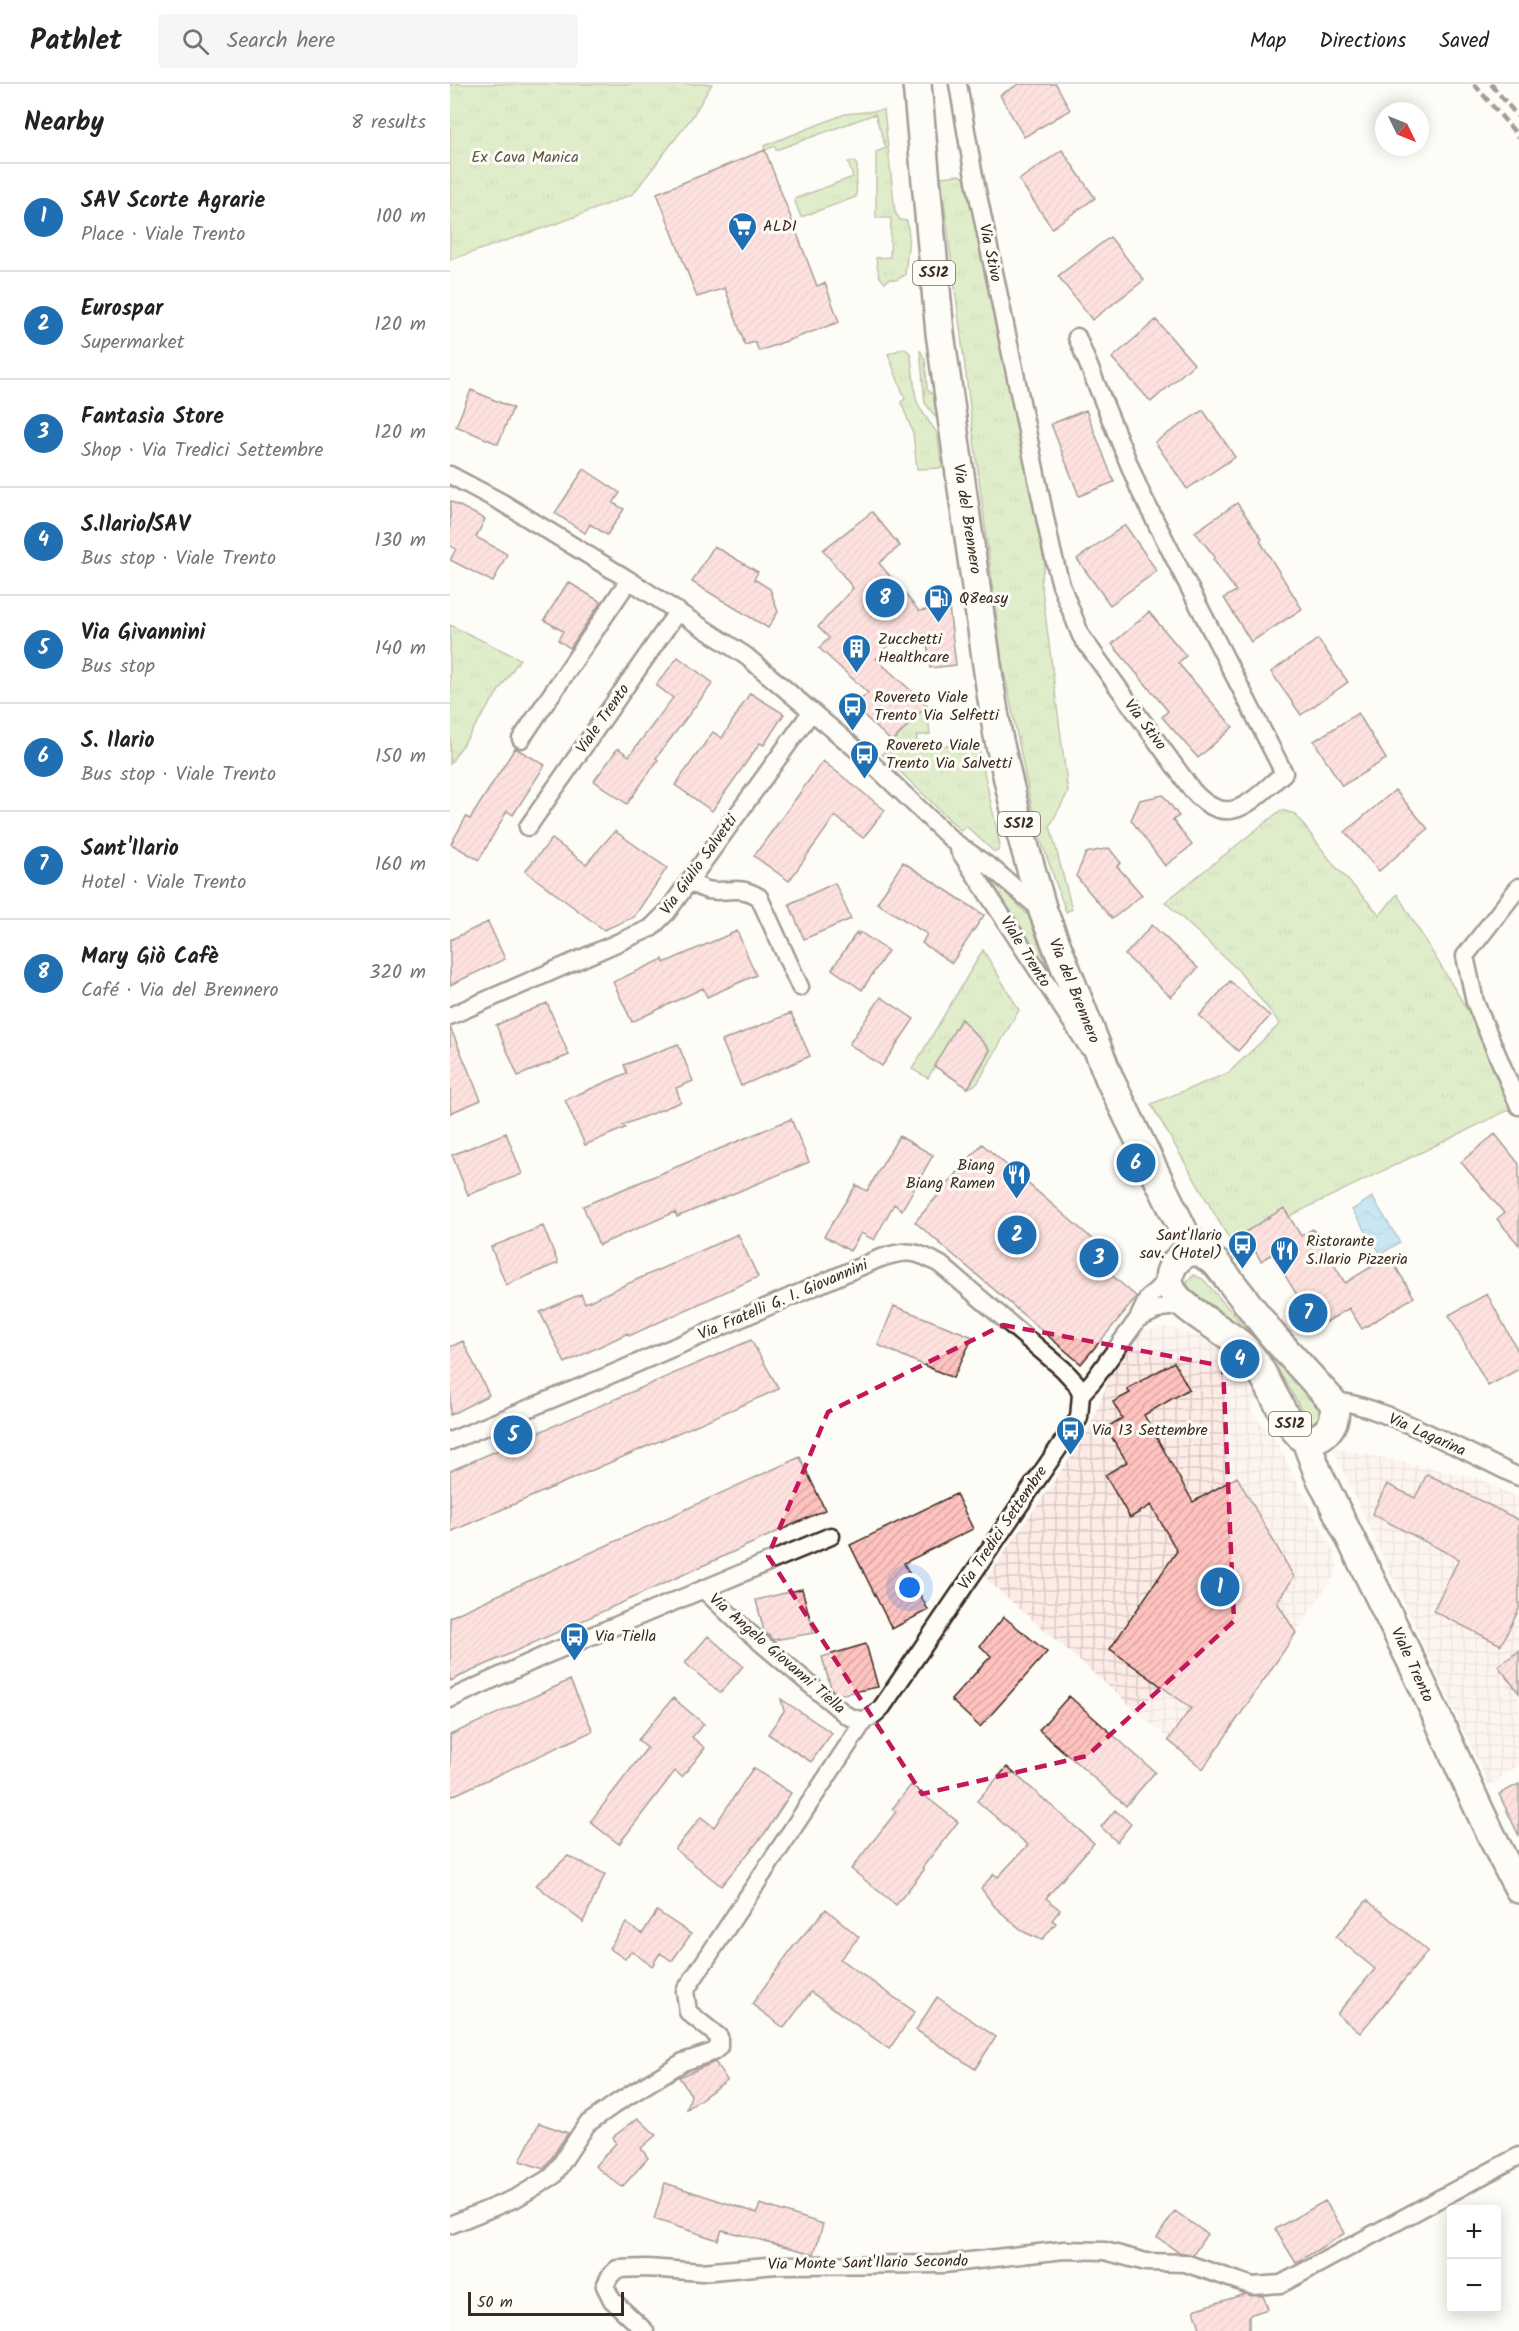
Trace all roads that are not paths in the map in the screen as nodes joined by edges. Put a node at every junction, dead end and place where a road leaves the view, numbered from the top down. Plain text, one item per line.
1 (917, 84) edge
2 (958, 84) edge
3 (1077, 337) dead end
4 (450, 475) edge
5 (629, 580) junction
6 (678, 611) junction
7 (812, 711) junction
8 (521, 739) dead end
9 (528, 827) dead end
10 (953, 842) junction
11 (689, 881) junction
12 (1519, 887) edge
13 (1043, 912) junction
14 (800, 987) dead end
15 (450, 1016) edge
16 (1110, 1080) junction
17 (1519, 1106) edge
18 (1199, 1252) junction
19 (1170, 1277) junction
20 (1185, 1305) junction
21 (1138, 1319) junction
22 (1081, 1394) junction
23 (1333, 1402) junction
24 (1306, 1440) junction
25 (450, 1441) edge
26 (1519, 1477) edge
27 (831, 1536) dead end
28 (703, 1589) junction
29 (450, 1699) edge
30 (882, 1707) joint
31 (864, 1721) junction
32 (1519, 1888) edge
33 (1519, 2156) edge
34 (450, 2225) edge
35 (645, 2331) edge

1 - 13 main road, Via del Brennero / SS12
2 - 3 street, Via Stivo
4 - 5 street, Viale Trento
5 - 6 street, Viale Trento
5 - 8 street
6 - 7 street, Viale Trento
6 - 9 street, Viale Trento
7 - 10 street, Viale Trento
7 - 11 street, Via Giulio Salvetti
10 - 13 street, Viale Trento
10 - 16 street, Viale Trento
11 - 14 street
11 - 15 street, Via Giulio Salvetti
12 - 17 street
13 - 16 main road, Via del Brennero / SS12
16 - 18 main road, Viale Trento / SS12
18 - 19 main road
18 - 23 main road, Viale Trento / SS12
19 - 20 main road, Viale Trento / SS12
19 - 21 street, Via Tredici Settembre
20 - 21 street
20 - 24 main road, Viale Trento / SS12
21 - 22 street, Via Tredici Settembre
22 - 25 street, Via Fratelli G. I. Giovannini
22 - 30 street, Via Tredici Settembre
23 - 24 main road, SS12
23 - 26 street, Via Lagarina
24 - 32 main road, Viale Trento / SS12
27 - 28 street, Via Angelo Giovanni Tiella
28 - 29 street, Via Angelo Giovanni Tiella
28 - 31 street, Via Angelo Giovanni Tiella
30 - 31 street, Via Angelo Giovanni Tiella
31 - 34 street
33 - 35 street, Via Monte Sant'Ilario Secondo

